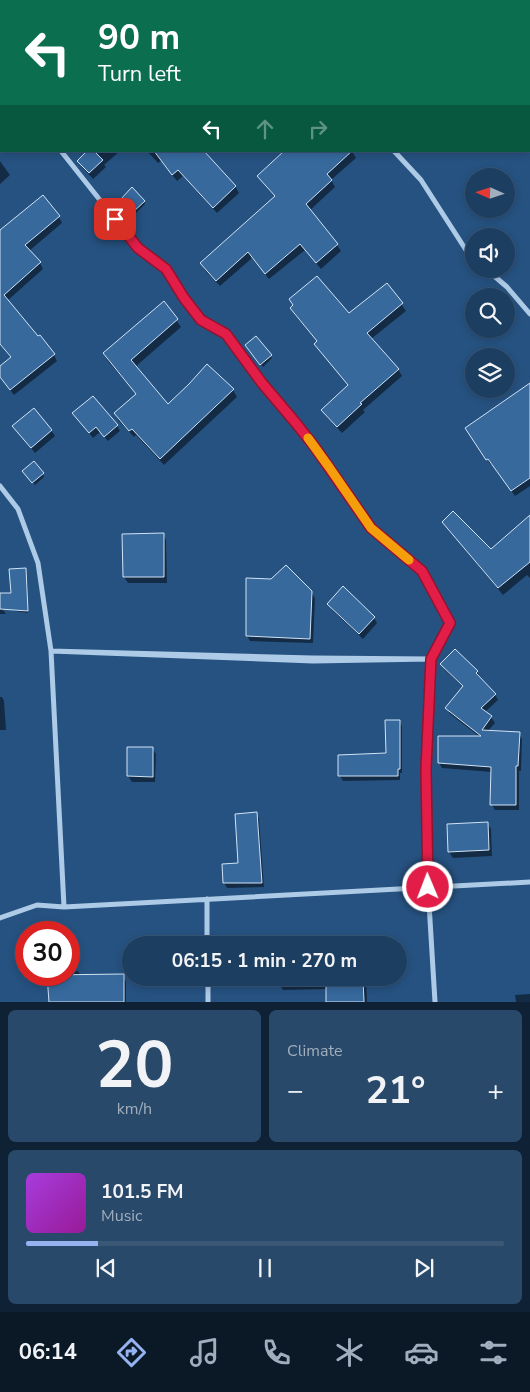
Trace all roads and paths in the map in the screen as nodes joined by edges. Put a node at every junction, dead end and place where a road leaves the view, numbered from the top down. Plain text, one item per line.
1 (61, 152) edge
2 (395, 152) edge
3 (465, 249) edge
4 (496, 278) edge
5 (530, 314) edge
6 (0, 487) edge
7 (51, 651) junction
8 (431, 659) junction
9 (530, 882) edge
10 (428, 887) junction
11 (207, 899) junction
12 (64, 907) junction
13 (0, 918) edge
14 (207, 936) edge
15 (208, 986) edge
16 (208, 1002) edge
17 (435, 1002) edge

1 - 8 street
2 - 3 street
4 - 5 street
6 - 7 street
7 - 8 street
7 - 12 street
8 - 10 street
9 - 10 street
10 - 11 street
10 - 17 street
11 - 12 street
11 - 14 street
12 - 13 street
15 - 16 street

